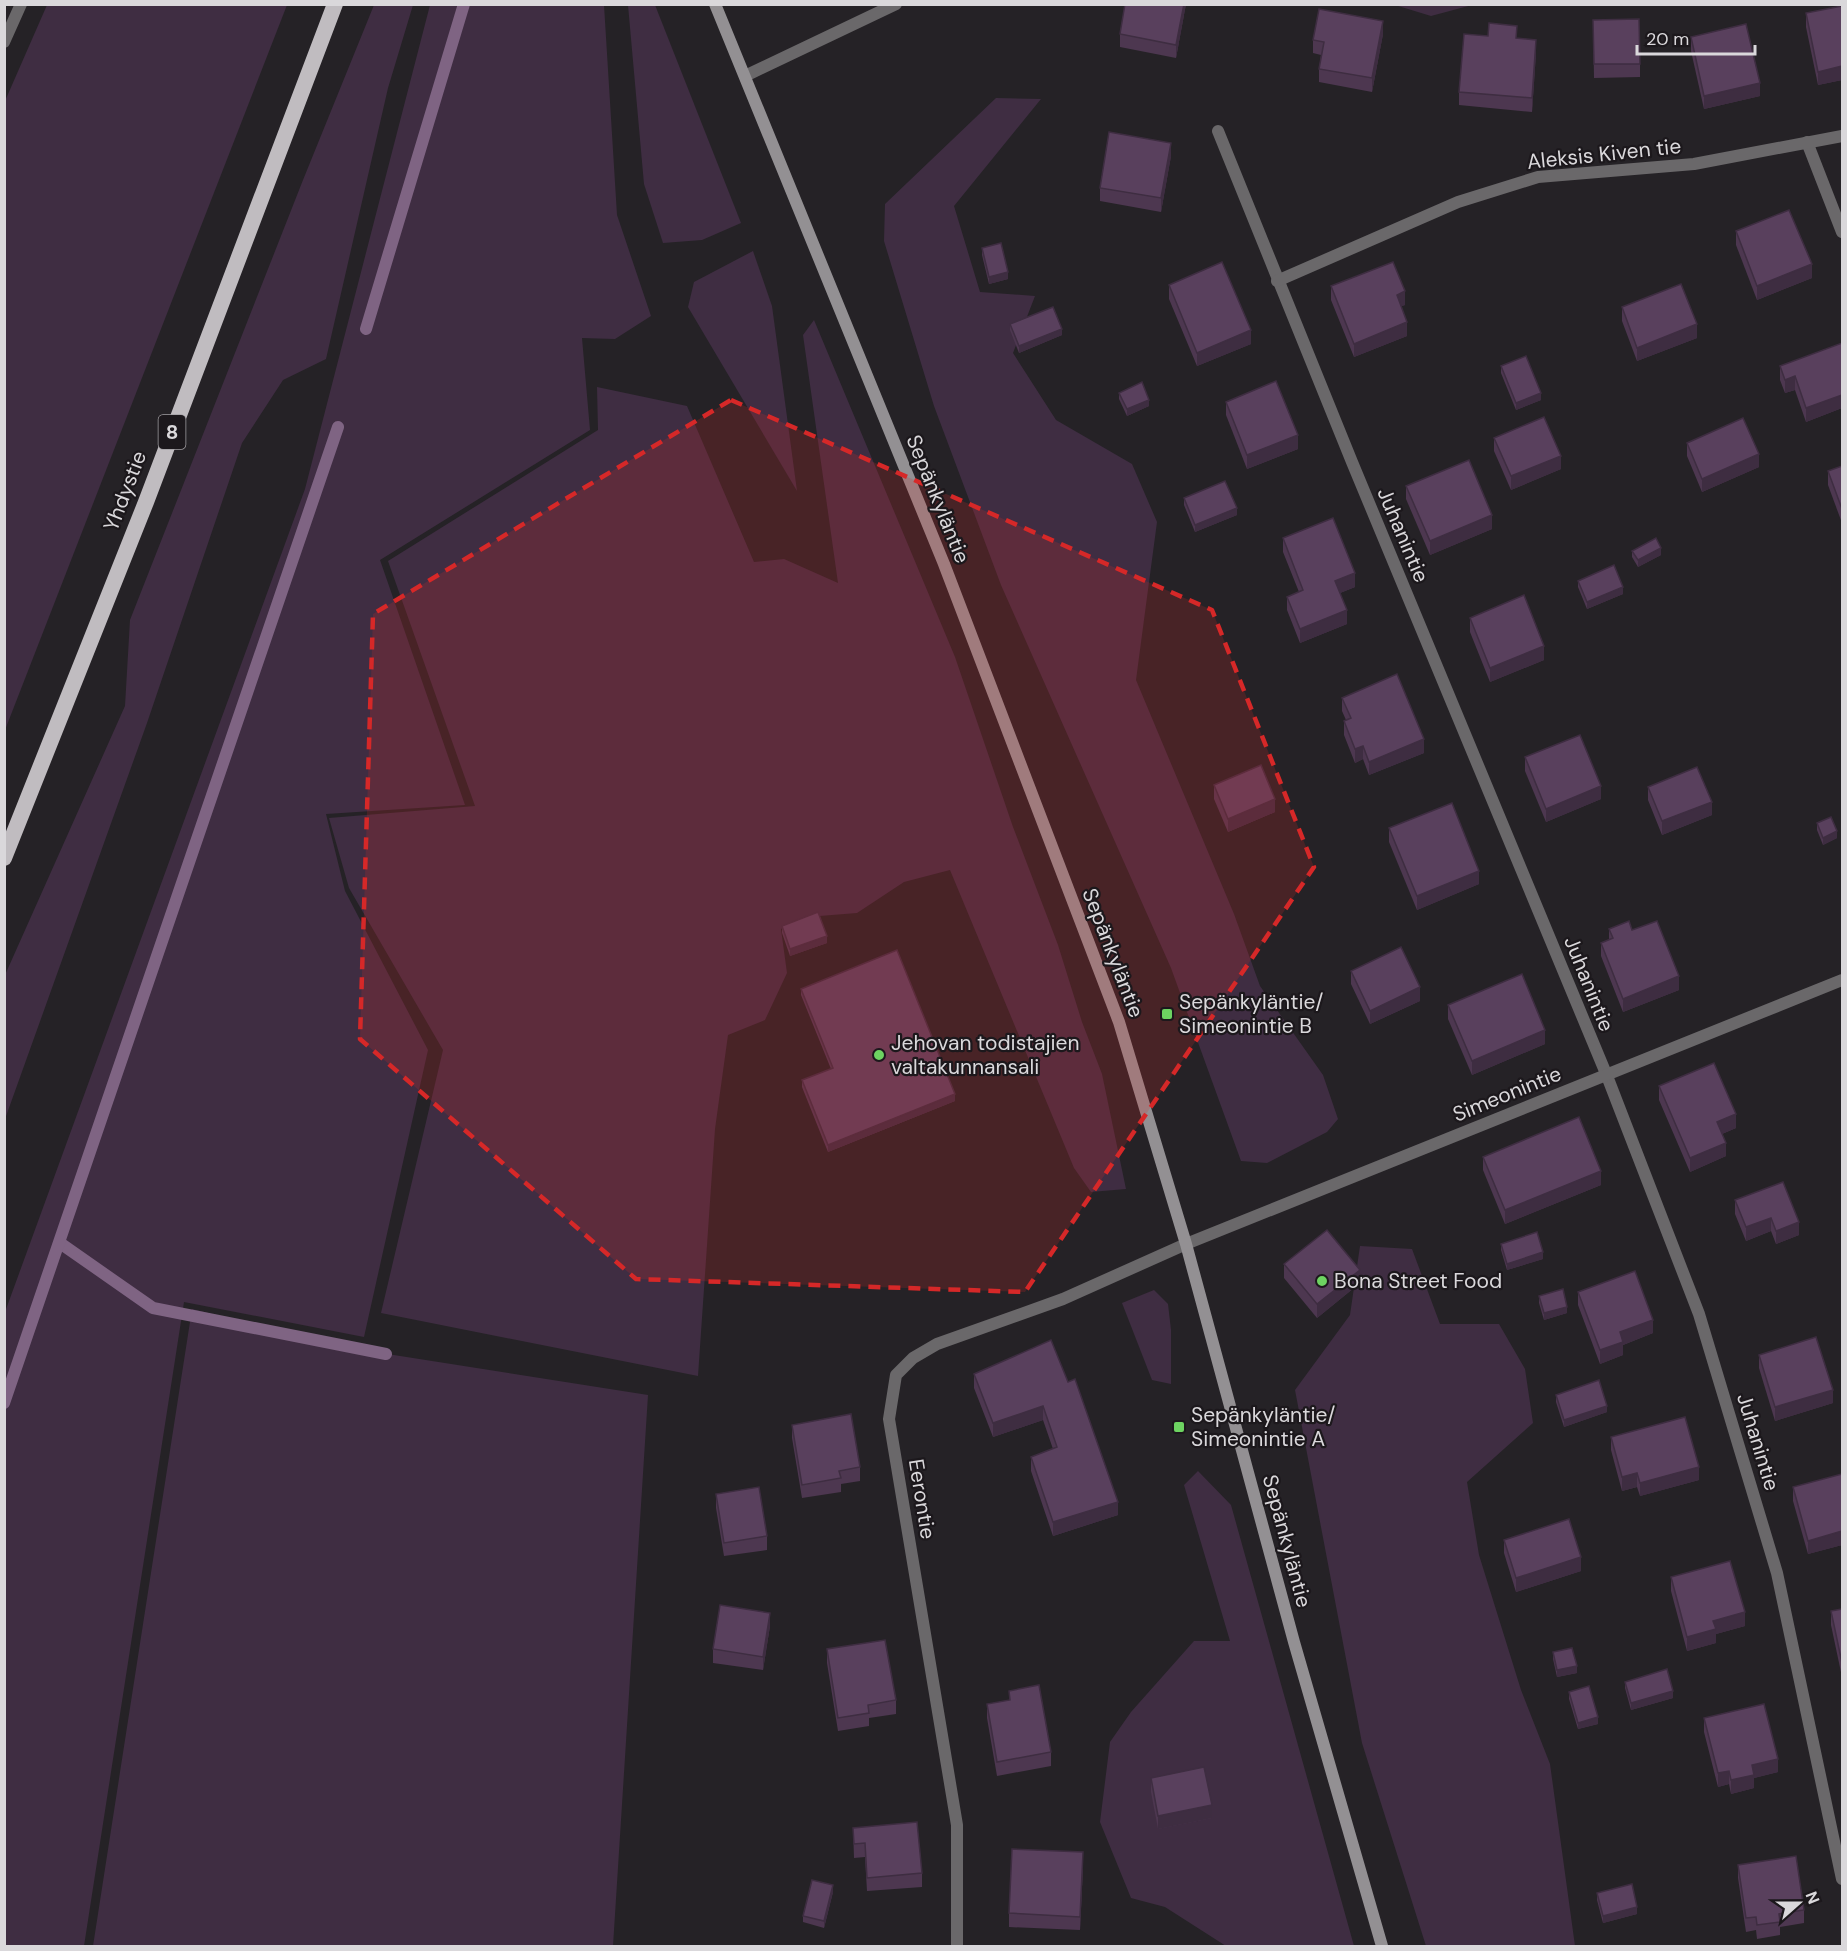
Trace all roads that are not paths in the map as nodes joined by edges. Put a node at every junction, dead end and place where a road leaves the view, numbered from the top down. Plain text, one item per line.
1 (21, 4) edge
2 (335, 4) edge
3 (716, 4) edge
4 (896, 4) edge
5 (4, 42) edge
6 (745, 76) junction
7 (1218, 131) dead end
8 (1842, 136) edge
9 (1807, 142) junction
10 (1842, 232) edge
11 (1277, 281) junction
12 (4, 858) edge
13 (1842, 980) edge
14 (1607, 1076) junction
15 (1186, 1244) junction
16 (1842, 1879) edge
17 (957, 1947) edge
18 (1382, 1947) edge

1 - 5 street
2 - 12 highway, Yhdystie / 8
3 - 6 main road, Sepänkyläntie
4 - 6 street
6 - 15 main road, Sepänkyläntie
7 - 11 street, Juhanintie
8 - 9 street, Aleksis Kiven tie
9 - 10 street
9 - 11 street, Aleksis Kiven tie
11 - 14 street, Juhanintie
13 - 14 street, Simeonintie
14 - 15 street, Simeonintie
14 - 16 street, Juhanintie
15 - 17 street, Eerontie
15 - 18 main road, Sepänkyläntie

